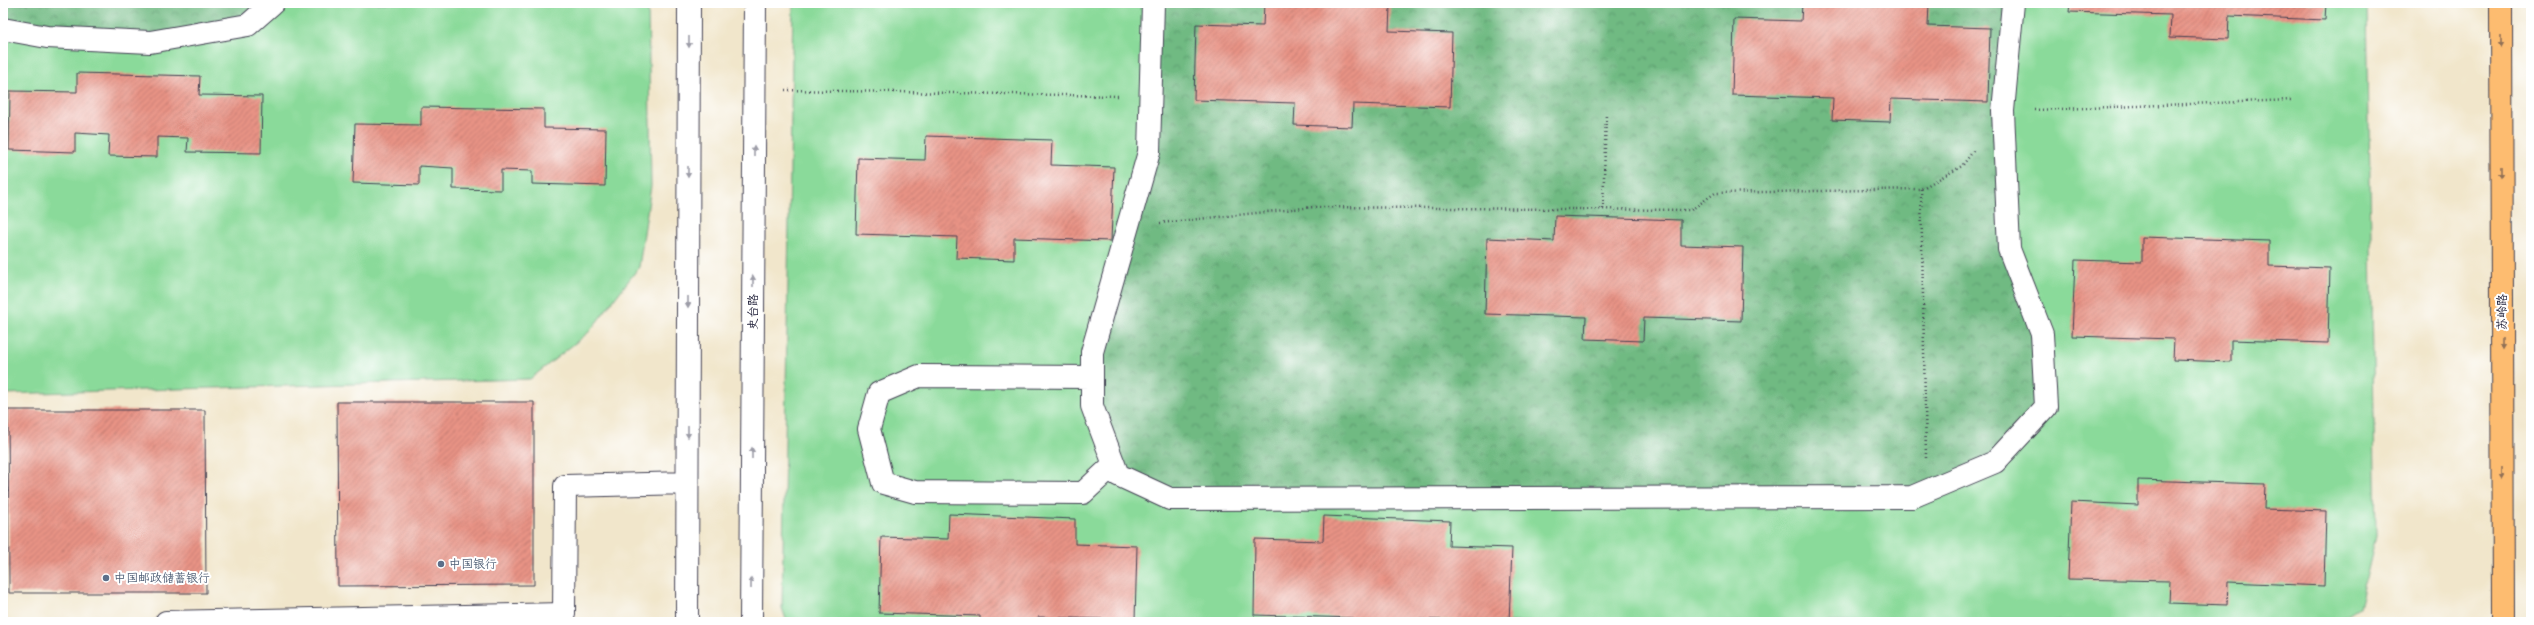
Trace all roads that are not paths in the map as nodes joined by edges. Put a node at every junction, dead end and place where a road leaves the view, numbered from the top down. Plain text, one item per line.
1 (273, 3) edge
2 (689, 3) edge
3 (756, 3) edge
4 (1153, 3) edge
5 (2013, 3) edge
6 (2501, 3) edge
7 (3, 29) edge
8 (1092, 377) junction
9 (1114, 464) junction
10 (687, 483) junction
11 (257, 621) edge
12 (166, 622) edge
13 (687, 622) edge
14 (751, 622) edge
15 (2503, 622) edge

1 - 7 street
2 -> 10 street
14 -> 3 street, 史台路
4 - 8 street
5 - 9 street
6 -> 15 main road, 苏岭路
8 - 9 street
8 - 9 street
10 - 11 street
10 - 13 street
11 - 12 street

